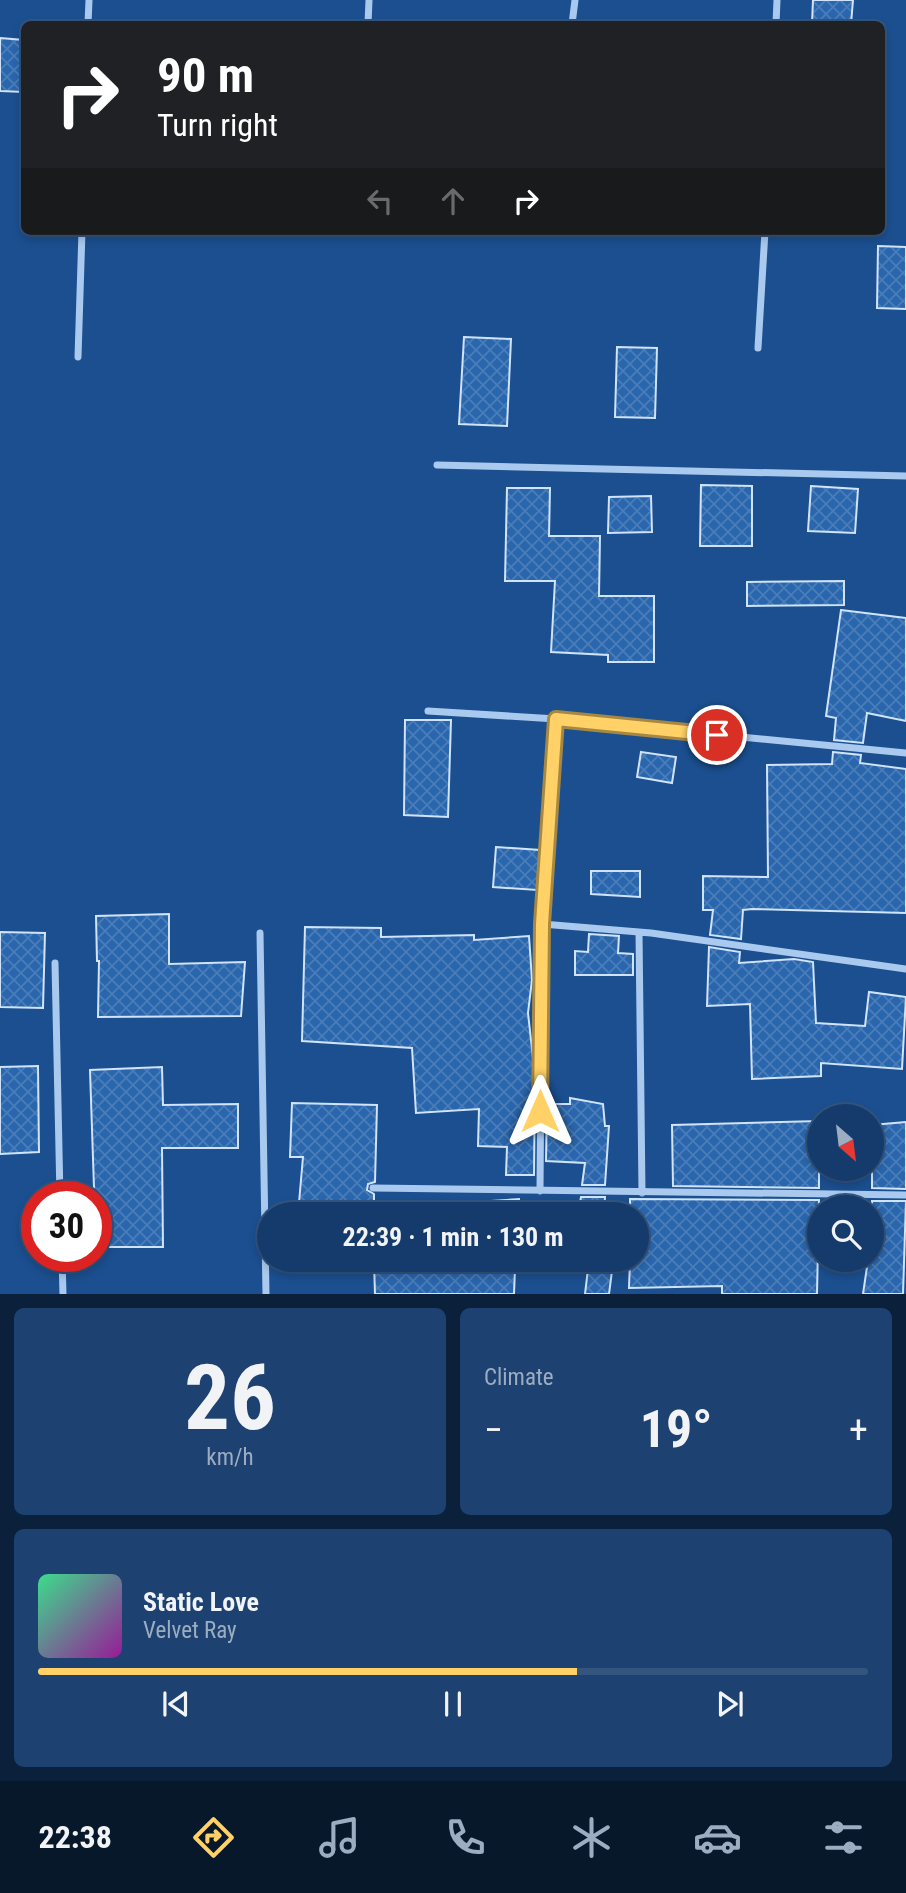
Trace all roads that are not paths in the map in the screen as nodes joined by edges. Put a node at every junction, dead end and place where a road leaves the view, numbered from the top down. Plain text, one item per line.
1 (89, 0) edge
2 (369, 0) edge
3 (575, 0) edge
4 (778, 0) edge
5 (88, 21) edge
6 (368, 21) edge
7 (572, 21) edge
8 (776, 21) edge
9 (82, 235) edge
10 (765, 235) edge
11 (758, 348) dead end
12 (78, 356) dead end
13 (437, 465) dead end
14 (906, 476) edge
15 (428, 711) dead end
16 (556, 719) junction
17 (906, 753) edge
18 (542, 924) junction
19 (639, 932) junction
20 (260, 933) dead end
21 (55, 963) dead end
22 (906, 969) edge
23 (60, 1181) edge
24 (373, 1188) dead end
25 (540, 1191) junction
26 (642, 1193) junction
27 (906, 1195) edge
28 (62, 1272) edge
29 (63, 1294) edge
30 (266, 1294) edge

1 - 5 street
2 - 6 street
3 - 7 street
4 - 8 street
9 - 12 street
10 - 11 street
13 - 14 street
15 - 16 street
16 - 17 street
16 - 18 street
18 - 19 street
18 - 25 street
19 - 22 street
19 - 26 street
20 - 30 street
21 - 23 street
24 - 25 street
25 - 26 street
26 - 27 street
28 - 29 street

